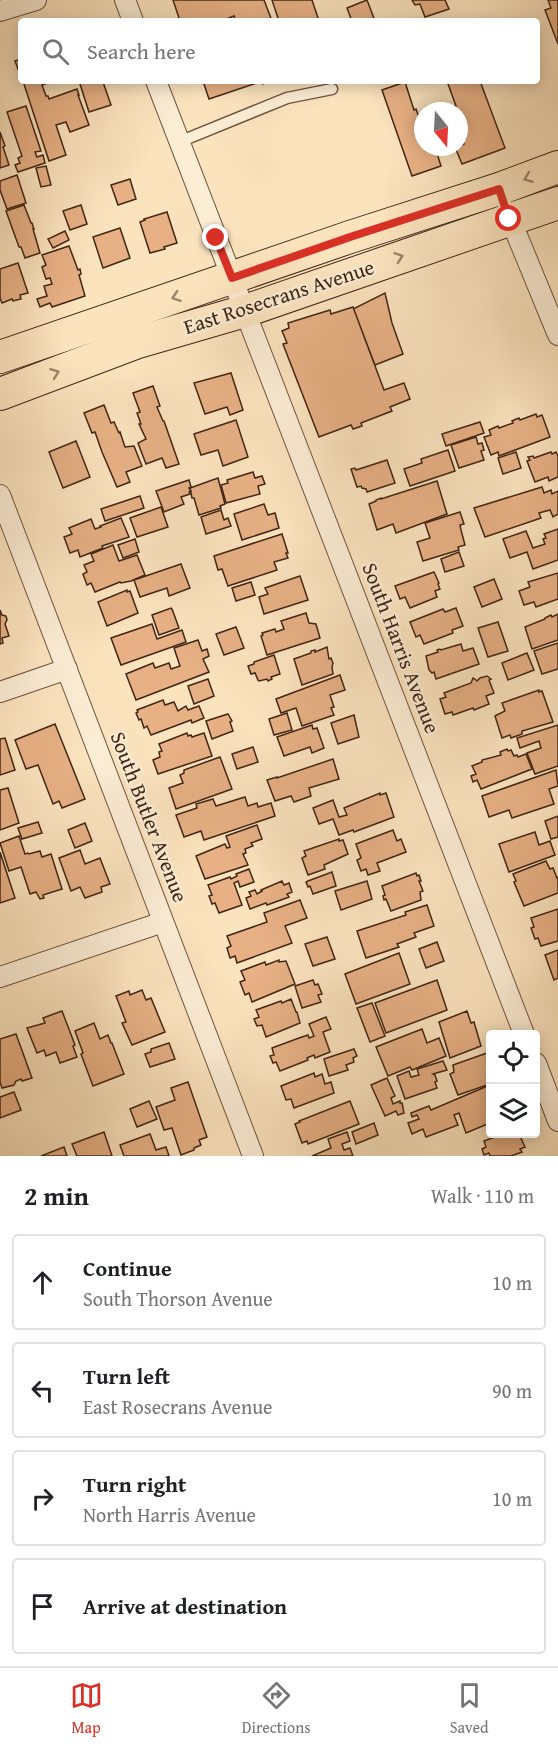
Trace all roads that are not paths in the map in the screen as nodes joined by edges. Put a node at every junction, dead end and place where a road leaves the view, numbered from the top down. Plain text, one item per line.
1 (36, 0) edge
2 (125, 0) edge
3 (0, 11) edge
4 (132, 18) edge
5 (157, 84) edge
6 (332, 89) dead end
7 (179, 142) junction
8 (558, 167) edge
9 (499, 189) junction
10 (558, 203) edge
11 (509, 219) junction
12 (232, 278) junction
13 (245, 311) junction
14 (558, 335) edge
15 (0, 357) edge
16 (0, 394) edge
17 (0, 495) edge
18 (67, 669) junction
19 (0, 692) edge
20 (163, 922) junction
21 (0, 977) edge
22 (522, 1030) edge
23 (540, 1074) edge
24 (558, 1121) edge
25 (253, 1156) edge

1 - 3 street
2 - 4 street
5 - 7 street, South Harris Avenue
6 - 7 lane
7 - 12 street, South Harris Avenue
8 -> 9 main road, East Rosecrans Avenue
9 - 11 street
9 - 12 main road, East Rosecrans Avenue
10 - 11 main road, East Rosecrans Avenue
13 -> 11 main road, East Rosecrans Avenue
11 - 14 street
12 - 13 street, South Harris Avenue
12 -> 15 main road, East Rosecrans Avenue
16 -> 13 main road, East Rosecrans Avenue
13 - 22 street, South Harris Avenue
17 - 18 street, South Butler Avenue
18 - 19 street
18 - 20 street, South Butler Avenue
20 - 21 street
20 - 25 street, South Butler Avenue
23 - 24 street

